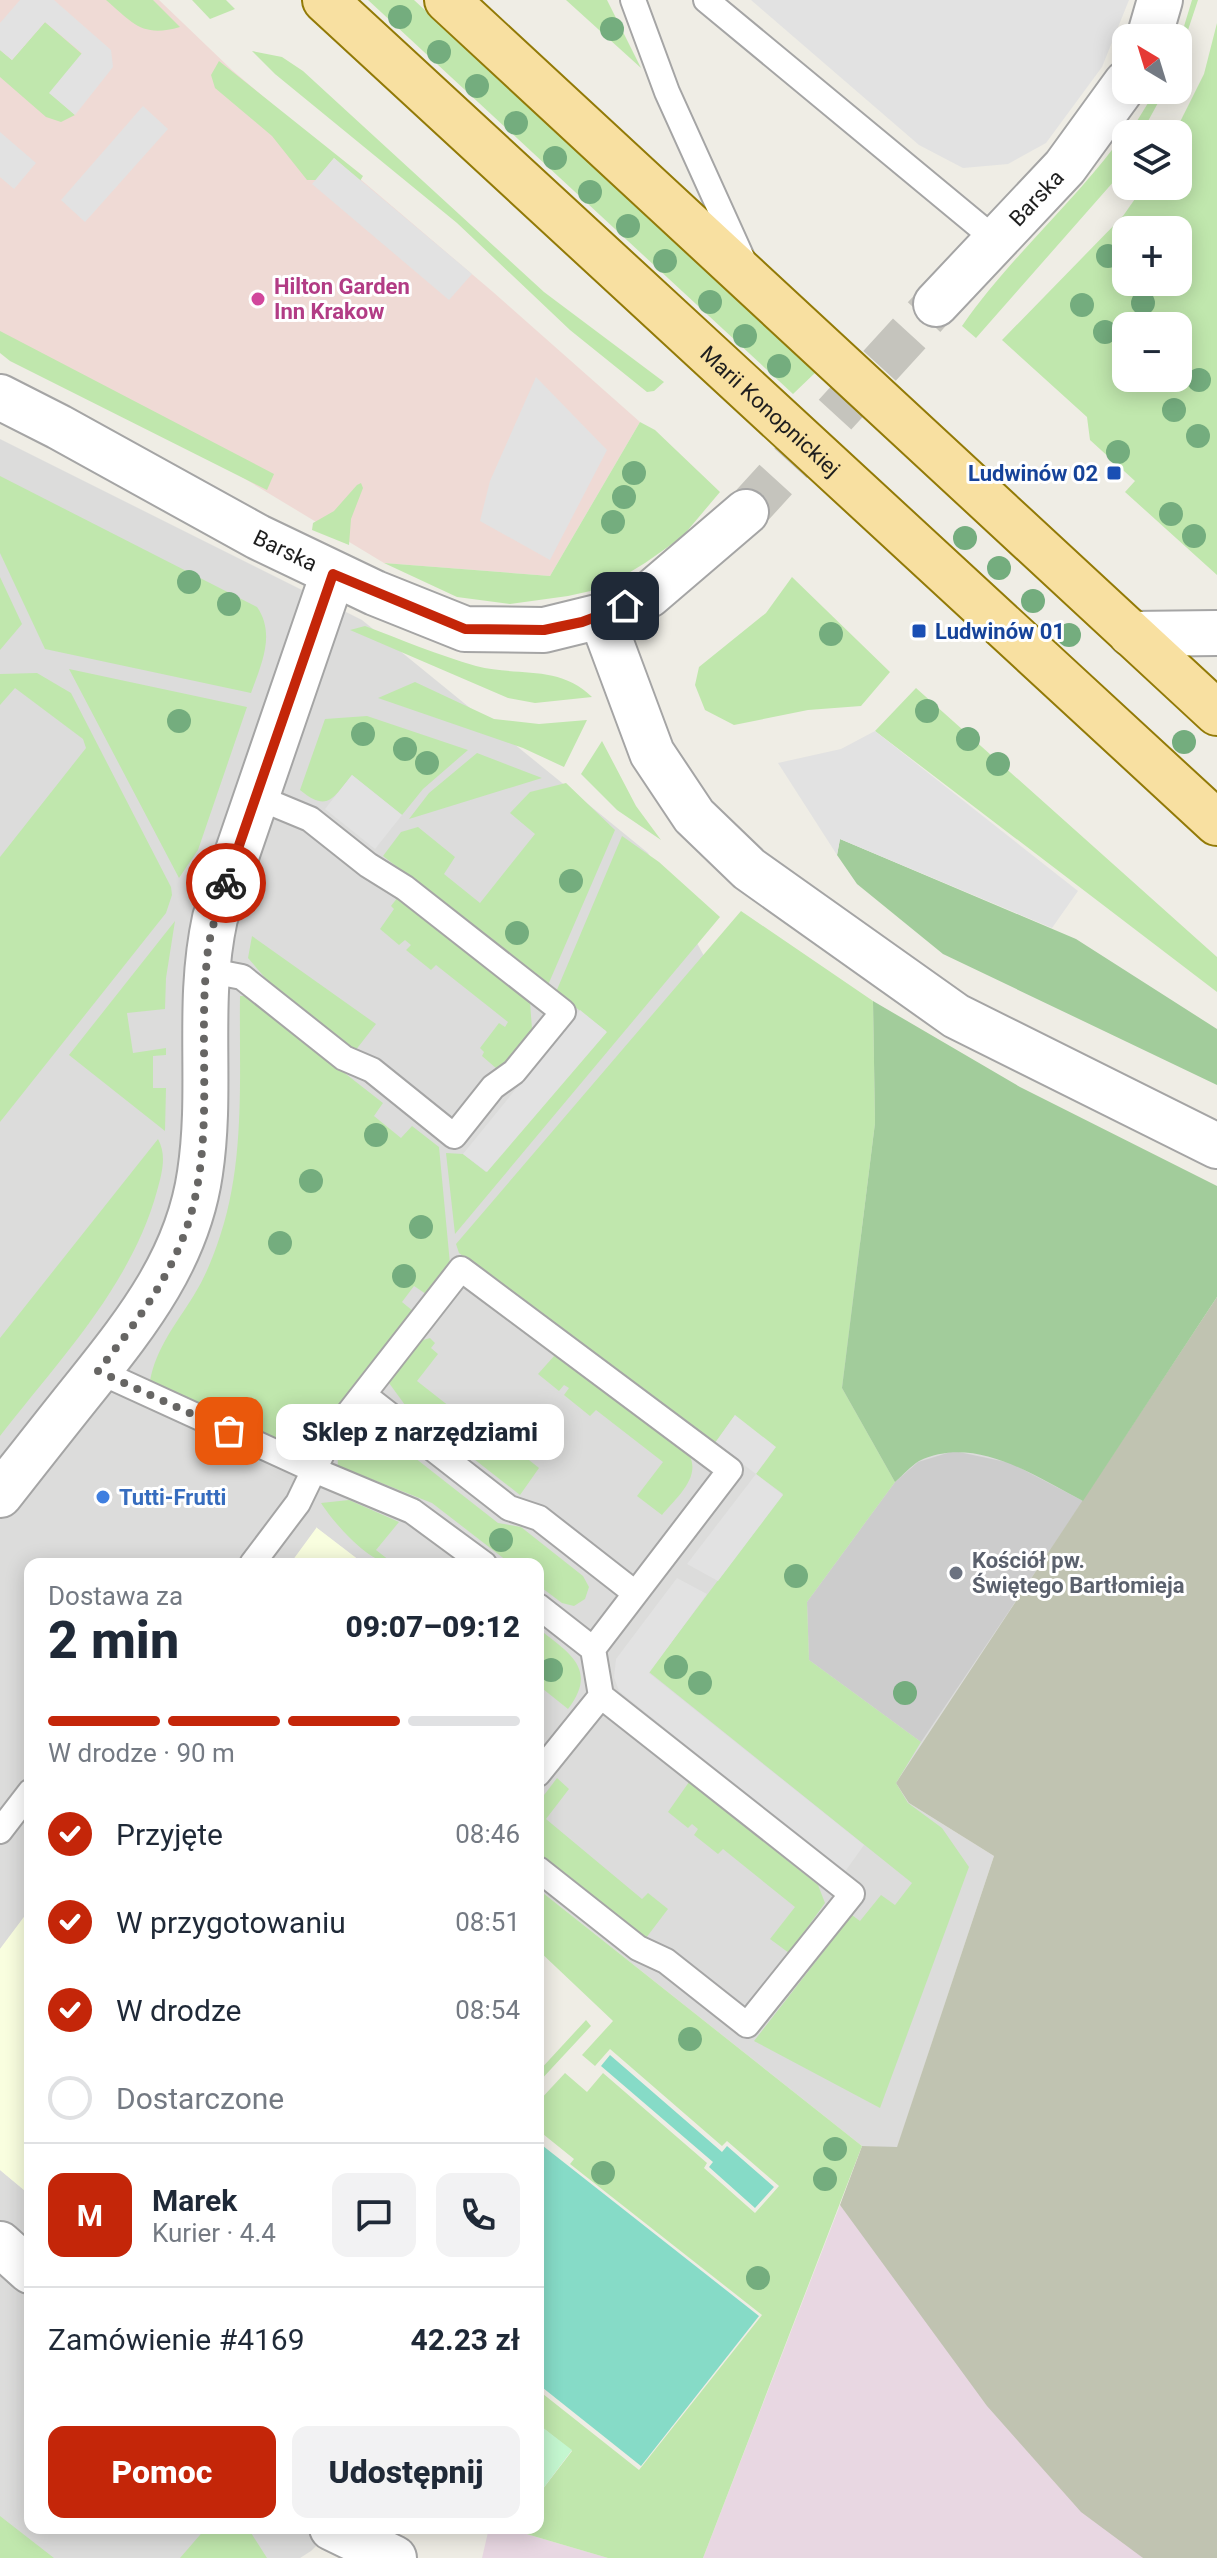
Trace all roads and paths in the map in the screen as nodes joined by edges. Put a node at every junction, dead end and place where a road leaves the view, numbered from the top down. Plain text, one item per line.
1 (325, 0) edge
2 (447, 0) edge
3 (633, 0) edge
4 (706, 0) edge
5 (1160, 0) edge
6 (1153, 24) edge
7 (1112, 102) edge
8 (997, 241) junction
9 (752, 281) junction
10 (936, 304) tunnel mouth
11 (0, 397) edge
12 (746, 512) tunnel mouth
13 (333, 574) junction
14 (601, 616) junction
15 (1217, 633) edge
16 (1131, 634) junction
17 (1217, 713) edge
18 (257, 797) junction
19 (1217, 823) edge
20 (206, 970) junction
21 (1217, 1146) edge
22 (98, 1371) junction
23 (364, 1395) junction
24 (314, 1470) junction
25 (0, 1495) edge
26 (257, 1558) edge
27 (476, 1558) edge
28 (635, 1593) junction
29 (544, 1611) edge
30 (593, 1649) junction
31 (601, 1696) junction
32 (544, 1767) edge
33 (24, 1800) edge
34 (0, 1831) edge
35 (544, 1874) edge
36 (0, 2244) edge
37 (24, 2266) edge
38 (344, 2534) edge
39 (394, 2558) edge

1 - 19 main road, Marii Konopnickiej
2 - 9 main road
3 - 9 lane
4 - 8 lane
5 - 6 street
7 - 8 street, Barska
8 - 10 street, Barska
9 - 16 main road
11 - 13 street, Barska
12 - 14 street, Barska
13 - 14 street, Barska
13 - 18 street
14 - 21 street
15 - 16 street
16 - 17 main road
18 - 20 street
18 - 20 lane
20 - 22 street
22 - 24 lane
22 - 25 street
23 - 24 lane
23 - 28 lane
23 - 28 lane
24 - 26 lane
24 - 27 lane
28 - 30 lane
29 - 30 lane
30 - 31 lane
31 - 32 lane
31 - 35 lane
33 - 34 lane
36 - 37 street
38 - 39 street

